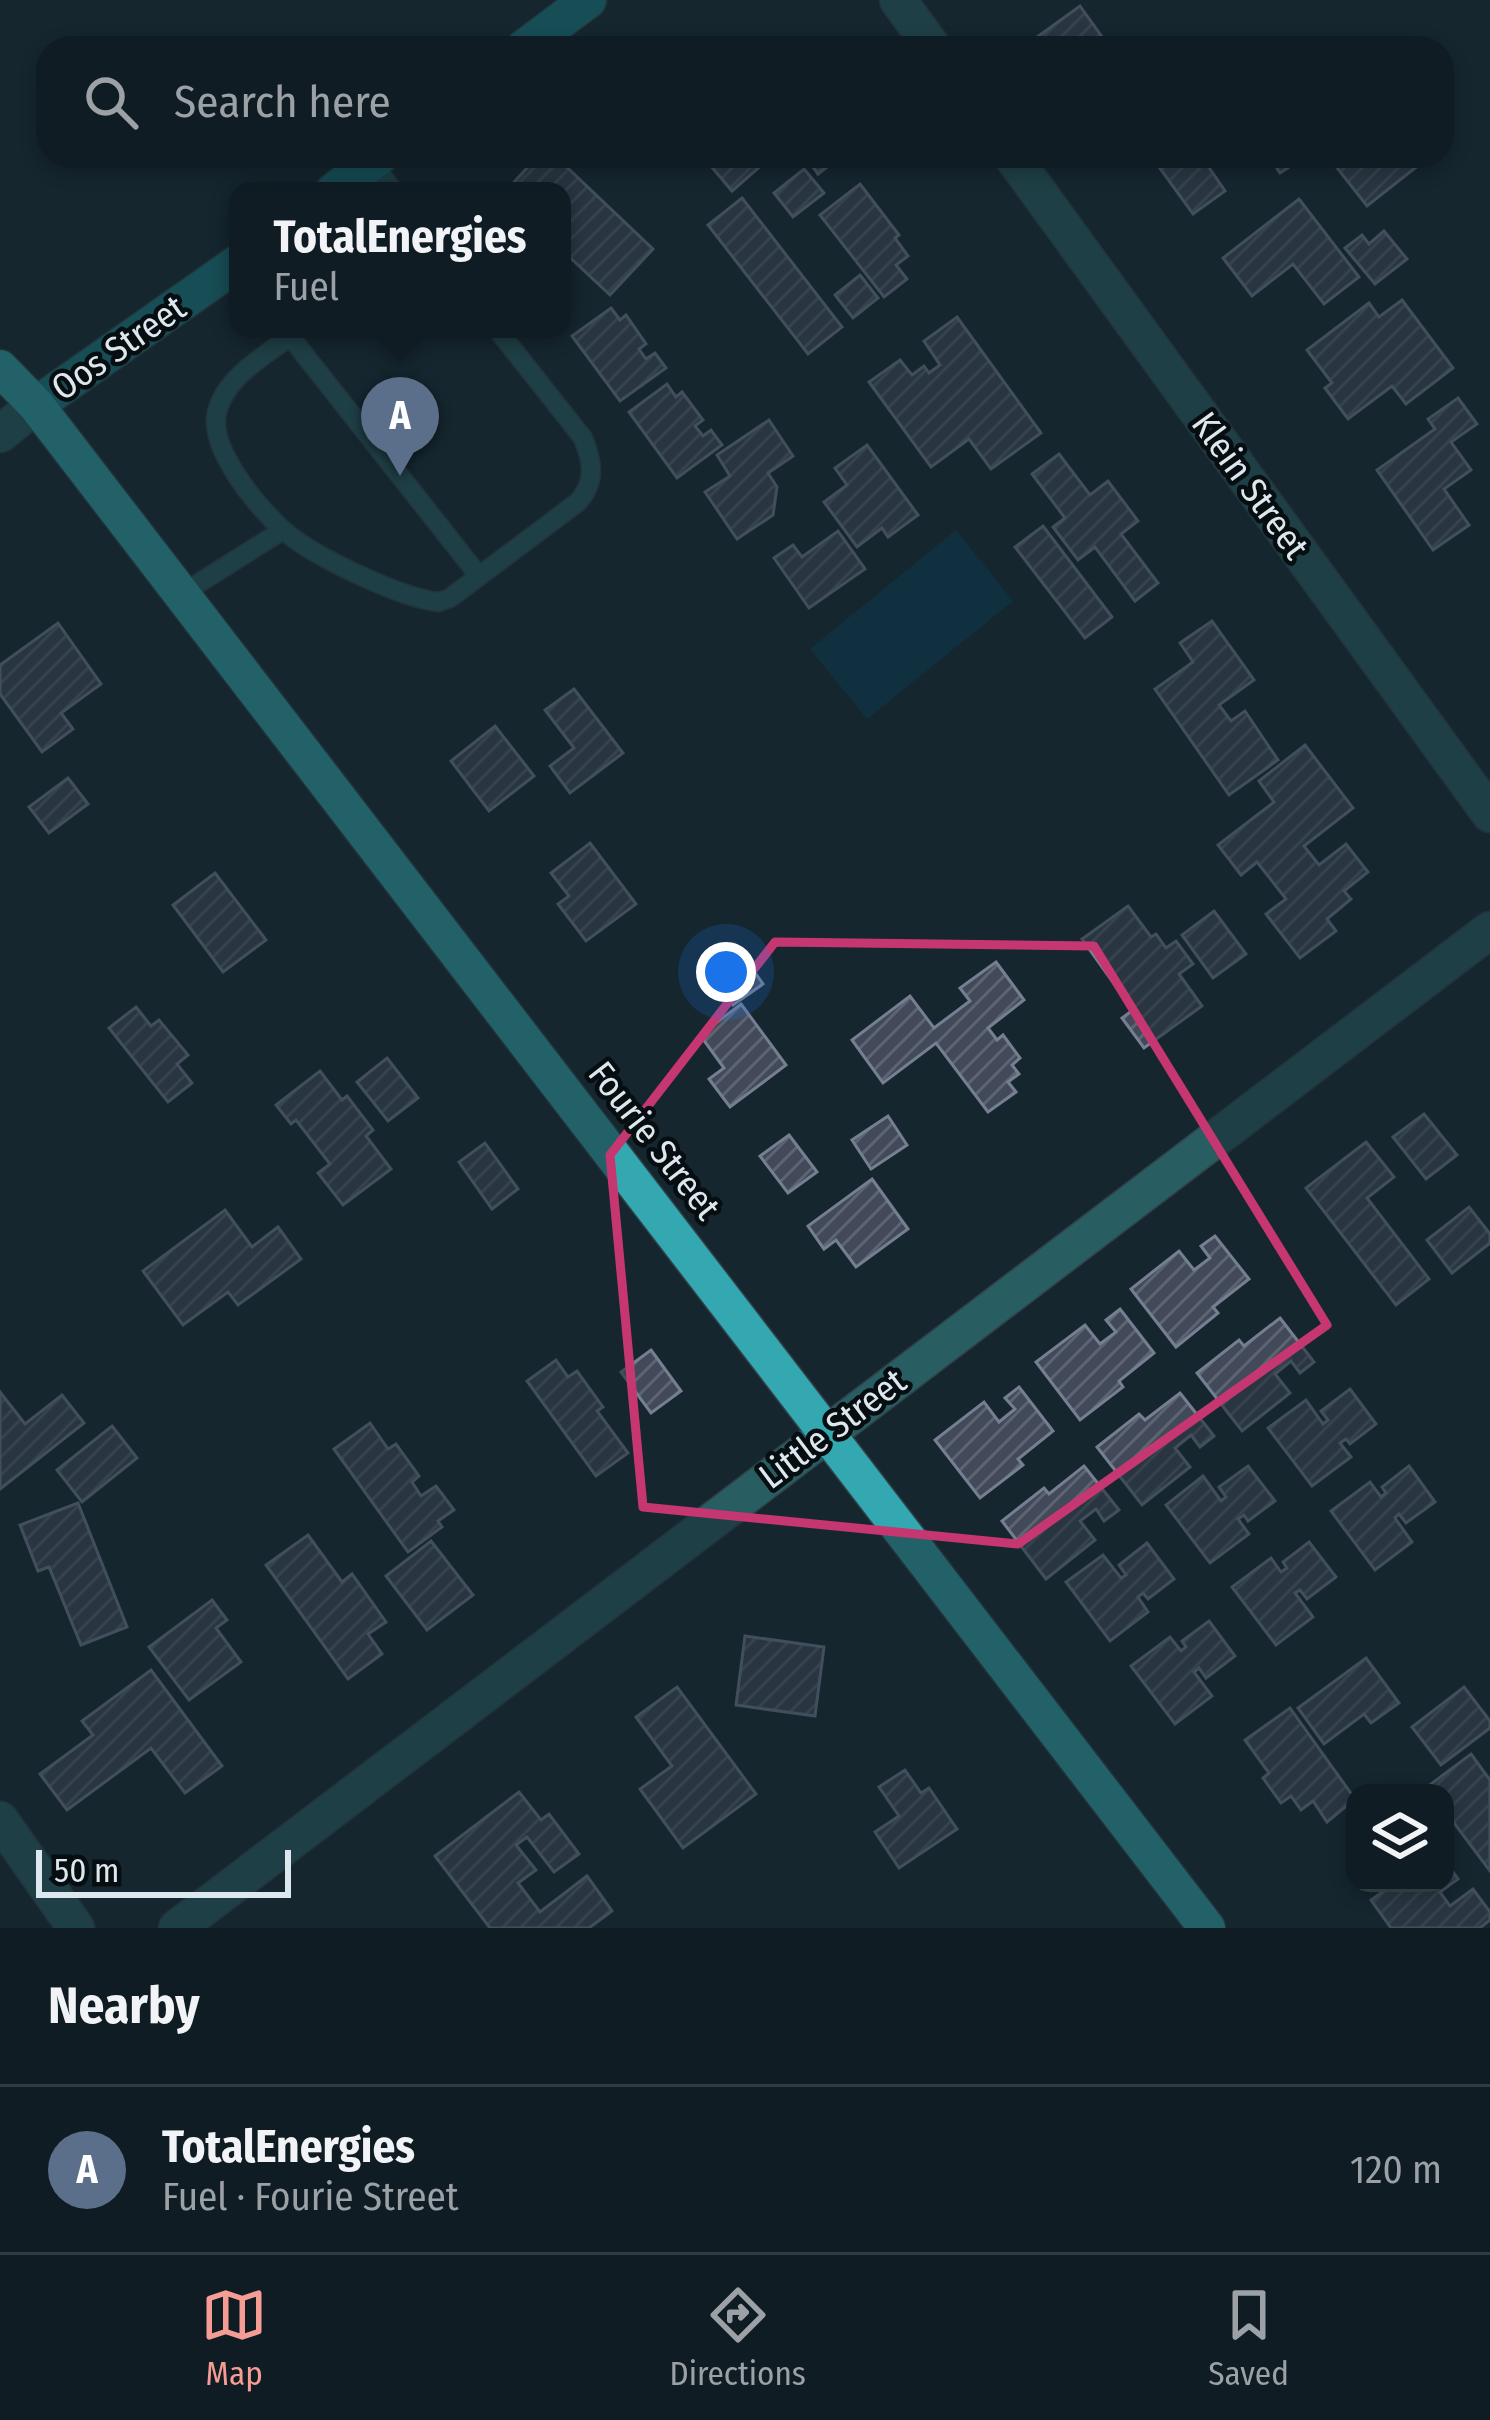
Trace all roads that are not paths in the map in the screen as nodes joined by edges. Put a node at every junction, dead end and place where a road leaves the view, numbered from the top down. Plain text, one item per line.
1 (588, 0) edge
2 (898, 0) edge
3 (540, 36) edge
4 (924, 36) edge
5 (1021, 168) edge
6 (229, 269) edge
7 (284, 338) edge
8 (296, 338) edge
9 (504, 338) edge
10 (0, 368) edge
11 (36, 405) junction
12 (0, 434) edge
13 (283, 530) junction
14 (479, 576) junction
15 (180, 595) junction
16 (1490, 814) edge
17 (1490, 930) edge
18 (828, 1431) junction
19 (0, 1820) edge
20 (76, 1928) edge
21 (177, 1928) edge
22 (1207, 1928) edge

1 - 3 street
2 - 4 street
5 - 16 street, Klein Street
6 - 11 street, Oos Street
7 - 13 lane
8 - 14 lane
9 - 14 lane
10 - 11 highway, Fourie Street
11 - 12 street, Oos Street
11 - 15 highway, Fourie Street
13 - 14 lane
13 - 15 lane
15 - 18 highway, Fourie Street
17 - 18 street, Little Street
18 - 21 street, Little Street
18 - 22 highway, Fourie Street
19 - 20 street

